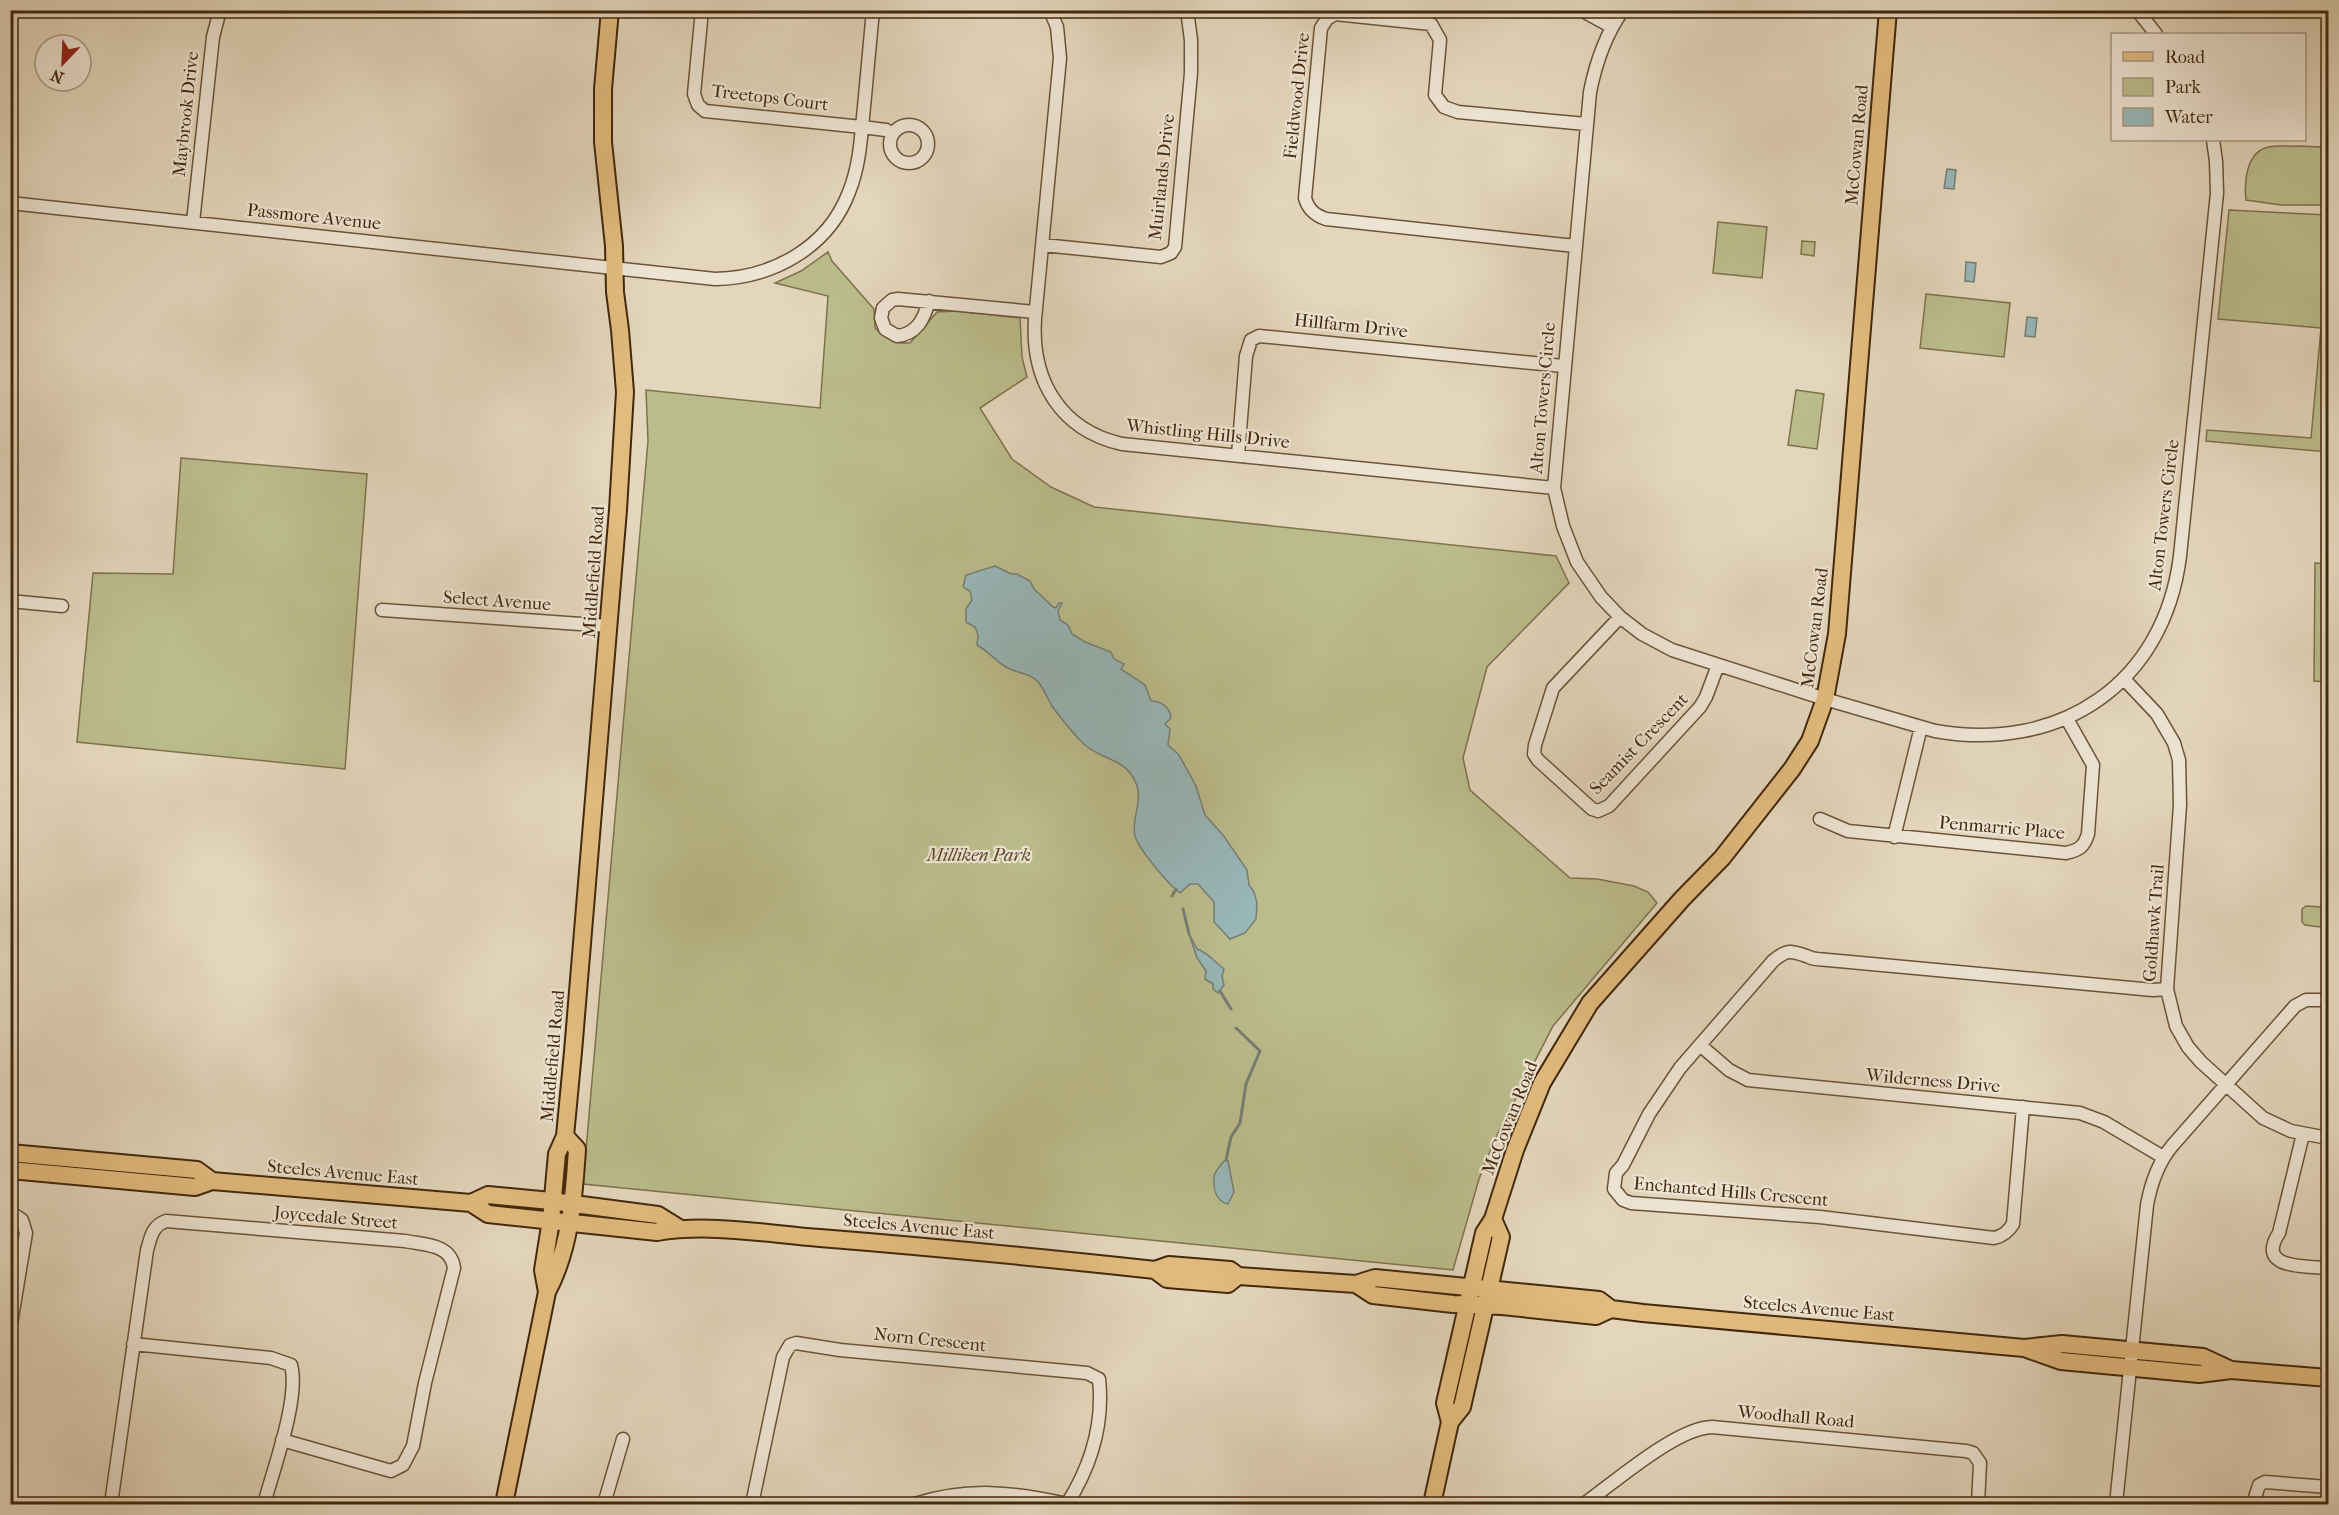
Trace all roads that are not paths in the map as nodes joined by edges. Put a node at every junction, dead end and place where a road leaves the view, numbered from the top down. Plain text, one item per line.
1 (220, 10) edge
2 (609, 10) edge
3 (702, 10) edge
4 (873, 10) edge
5 (1050, 10) edge
6 (1187, 10) edge
7 (1581, 10) edge
8 (1623, 10) edge
9 (1888, 10) edge
10 (2137, 10) edge
11 (1612, 27) junction
12 (2155, 33) edge
13 (1586, 124) junction
14 (862, 127) junction
15 (893, 134) dead end
16 (2213, 141) edge
17 (10, 203) edge
18 (193, 222) junction
19 (1043, 245) junction
20 (1575, 246) junction
21 (615, 267) junction
22 (929, 301) dead end
23 (1035, 312) junction
24 (1563, 366) junction
25 (1238, 455) junction
26 (1554, 488) junction
27 (10, 601) edge
28 (62, 606) dead end
29 (382, 610) dead end
30 (1620, 617) junction
31 (609, 626) junction
32 (1718, 665) junction
33 (2124, 679) junction
34 (1825, 699) junction
35 (2067, 719) junction
36 (1921, 727) junction
37 (1820, 819) dead end
38 (1894, 837) junction
39 (2167, 989) junction
40 (2328, 1000) edge
41 (1700, 1045) junction
42 (2226, 1084) junction
43 (2023, 1107) junction
44 (2303, 1134) junction
45 (565, 1136) junction
46 (2328, 1138) edge
47 (10, 1153) edge
48 (2163, 1157) junction
49 (10, 1170) edge
50 (212, 1181) junction
51 (551, 1201) junction
52 (471, 1203) junction
53 (573, 1204) junction
54 (10, 1212) edge
55 (551, 1220) junction
56 (569, 1222) junction
57 (679, 1228) junction
58 (2328, 1268) edge
59 (547, 1292) junction
60 (1478, 1297) junction
61 (10, 1330) edge
62 (133, 1344) junction
63 (2024, 1348) junction
64 (2133, 1350) junction
65 (2131, 1367) junction
66 (2231, 1370) junction
67 (2328, 1378) edge
68 (623, 1439) dead end
69 (282, 1440) junction
70 (2328, 1487) edge
71 (111, 1504) edge
72 (264, 1504) edge
73 (504, 1504) edge
74 (604, 1504) edge
75 (752, 1504) edge
76 (915, 1504) edge
77 (1067, 1504) edge
78 (1432, 1504) edge
79 (1584, 1504) edge
80 (1978, 1504) edge
81 (2116, 1504) edge
82 (2253, 1504) edge

1 - 18 street, Maybrook Drive
2 - 21 main road, Middlefield Road
3 - 14 street, Treetops Court
4 - 14 street, Passmore Avenue
5 - 19 street, Whistling Hills Drive
6 - 19 street, Muirlands Drive
7 - 11 street
8 - 11 street, Alton Towers Circle
9 - 34 main road, McCowan Road
10 - 12 street
11 - 13 street, Alton Towers Circle
13 - 20 street, Alton Towers Circle
13 - 20 street, Fieldwood Drive
14 - 15 street
14 - 21 street, Passmore Avenue
16 - 33 street, Alton Towers Circle
17 - 18 street, Passmore Avenue
18 - 21 street, Passmore Avenue
19 - 23 street, Whistling Hills Drive
20 - 24 street, Alton Towers Circle
21 - 31 main road, Middlefield Road
22 - 23 street
23 - 25 street, Whistling Hills Drive
24 - 25 street, Hillfarm Drive
24 - 26 street, Alton Towers Circle
25 - 26 street, Whistling Hills Drive
26 - 30 street, Alton Towers Circle
27 - 28 street
29 - 31 street, Select Avenue
30 - 32 street, Alton Towers Circle
30 - 32 street, Seamist Crescent
31 - 45 main road, Middlefield Road
32 - 34 street, Alton Towers Circle
33 - 35 street, Alton Towers Circle
33 - 39 street, Goldhawk Trail
34 - 36 street, Alton Towers Circle
34 - 60 main road, McCowan Road
35 - 36 street, Alton Towers Circle
35 - 38 street, Penmarric Place
36 - 38 street
37 - 38 street, Penmarric Place
39 - 41 street, Enchanted Hills Crescent
39 - 42 street, Goldhawk Trail
40 - 42 street
41 - 43 street, Wilderness Drive
41 - 43 street, Enchanted Hills Crescent
42 - 44 street, Goldhawk Trail
42 - 48 street
43 - 48 street, Wilderness Drive
44 - 46 street, Goldhawk Trail
44 - 58 street
45 - 51 main road, Middlefield Road
45 - 53 main road, Middlefield Road
47 - 50 main road, Steeles Avenue East
48 - 64 street
49 - 50 main road, Steeles Avenue East
50 - 52 main road, Steeles Avenue East
51 - 52 main road, Steeles Avenue East
51 - 53 main road, Steeles Avenue East
51 - 55 main road, Middlefield Road
52 - 55 main road, Steeles Avenue East
53 - 56 main road, Middlefield Road
53 - 57 main road, Steeles Avenue East
54 - 61 street
55 - 56 main road, Steeles Avenue East
55 - 59 main road, Middlefield Road
56 - 57 main road, Steeles Avenue East
56 - 59 main road, Middlefield Road
57 - 60 main road, Steeles Avenue East
59 - 73 main road, Middlefield Road
60 - 63 main road, Steeles Avenue East
60 - 78 main road, McCowan Road
62 - 69 street
62 - 69 street, Joycedale Street
62 - 71 street, Joycedale Street
63 - 64 main road, Steeles Avenue East
63 - 65 main road, Steeles Avenue East
64 - 65 street
64 - 66 main road, Steeles Avenue East
65 - 66 main road, Steeles Avenue East
65 - 81 street
66 - 67 main road, Steeles Avenue East
68 - 74 street
69 - 72 street
70 - 82 street
75 - 77 street, Norn Crescent
76 - 77 street
79 - 80 street, Woodhall Road

